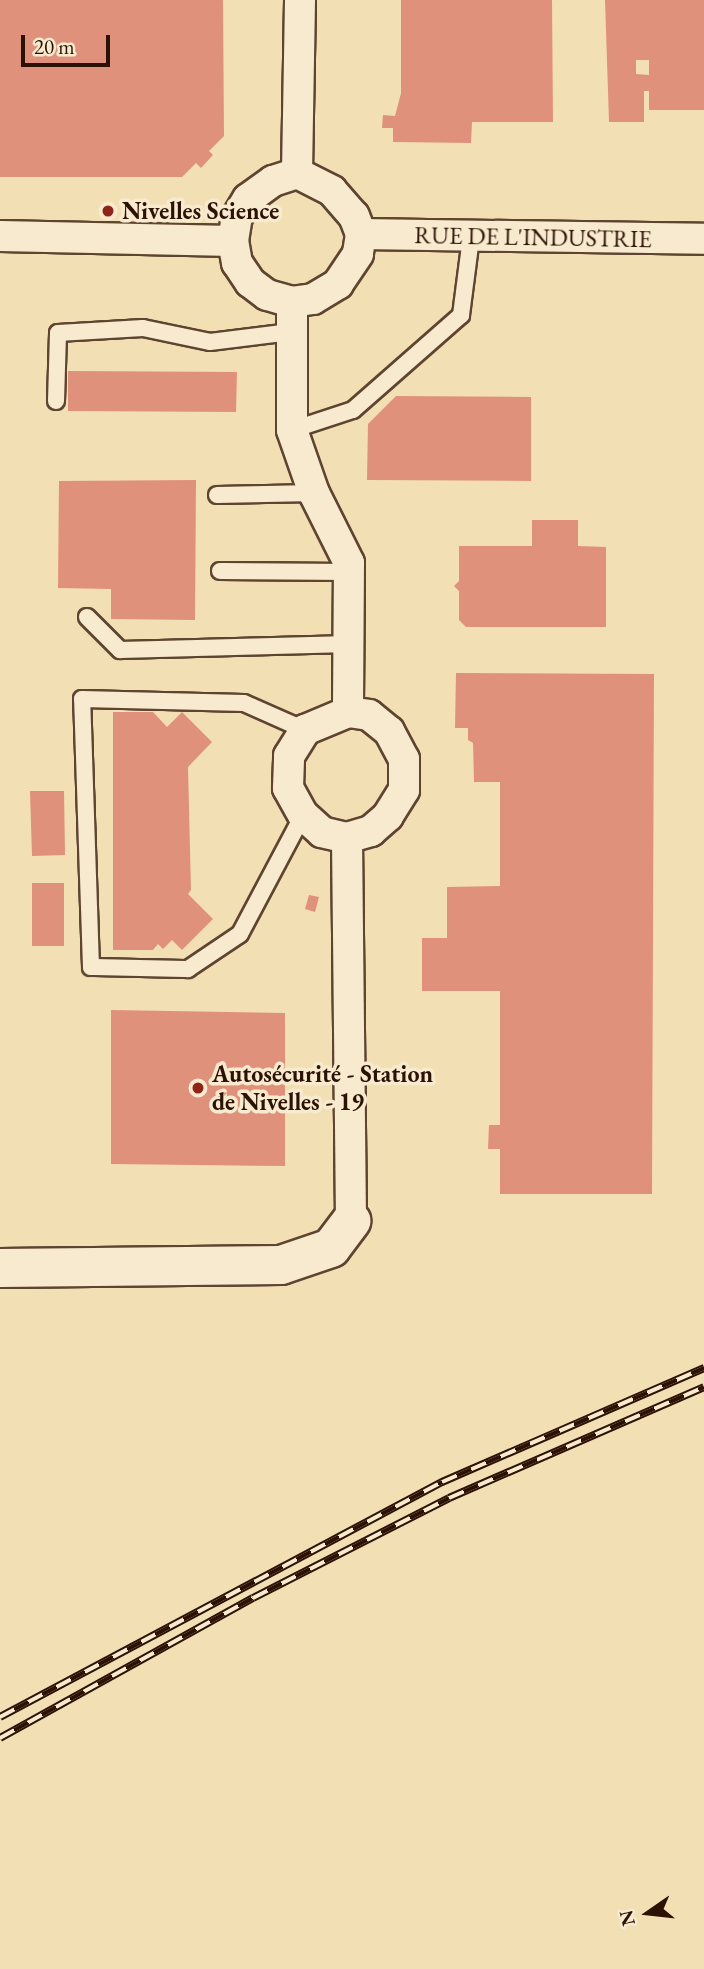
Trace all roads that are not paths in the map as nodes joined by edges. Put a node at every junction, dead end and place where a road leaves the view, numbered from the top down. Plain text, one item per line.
1 (300, 0) edge
2 (297, 173) junction
3 (361, 234) junction
4 (0, 236) edge
5 (471, 238) junction
6 (704, 239) edge
7 (233, 242) junction
8 (292, 302) junction
9 (290, 332) junction
10 (56, 401) dead end
11 (292, 430) junction
12 (314, 494) junction
13 (218, 495) dead end
14 (220, 571) dead end
15 (349, 572) junction
16 (87, 617) dead end
17 (350, 644) junction
18 (348, 712) junction
19 (305, 730) junction
20 (303, 815) junction
21 (346, 838) junction
22 (351, 1221) joint
23 (0, 1268) edge

1 - 2 street
2 - 3 street
2 - 7 street
3 - 5 street, RUE DE L'INDUSTRIE
3 - 8 street
4 - 7 street
5 - 6 street, RUE DE L'INDUSTRIE
5 - 11 lane
7 - 8 street
8 - 9 street
9 - 10 lane
9 - 11 street
11 - 12 street
12 - 13 lane
12 - 15 street
14 - 15 lane
15 - 17 street
16 - 17 lane
17 - 18 street
18 - 19 street
18 - 21 street
19 - 20 street
19 - 20 lane
20 - 21 street
21 - 22 street
22 - 23 street

